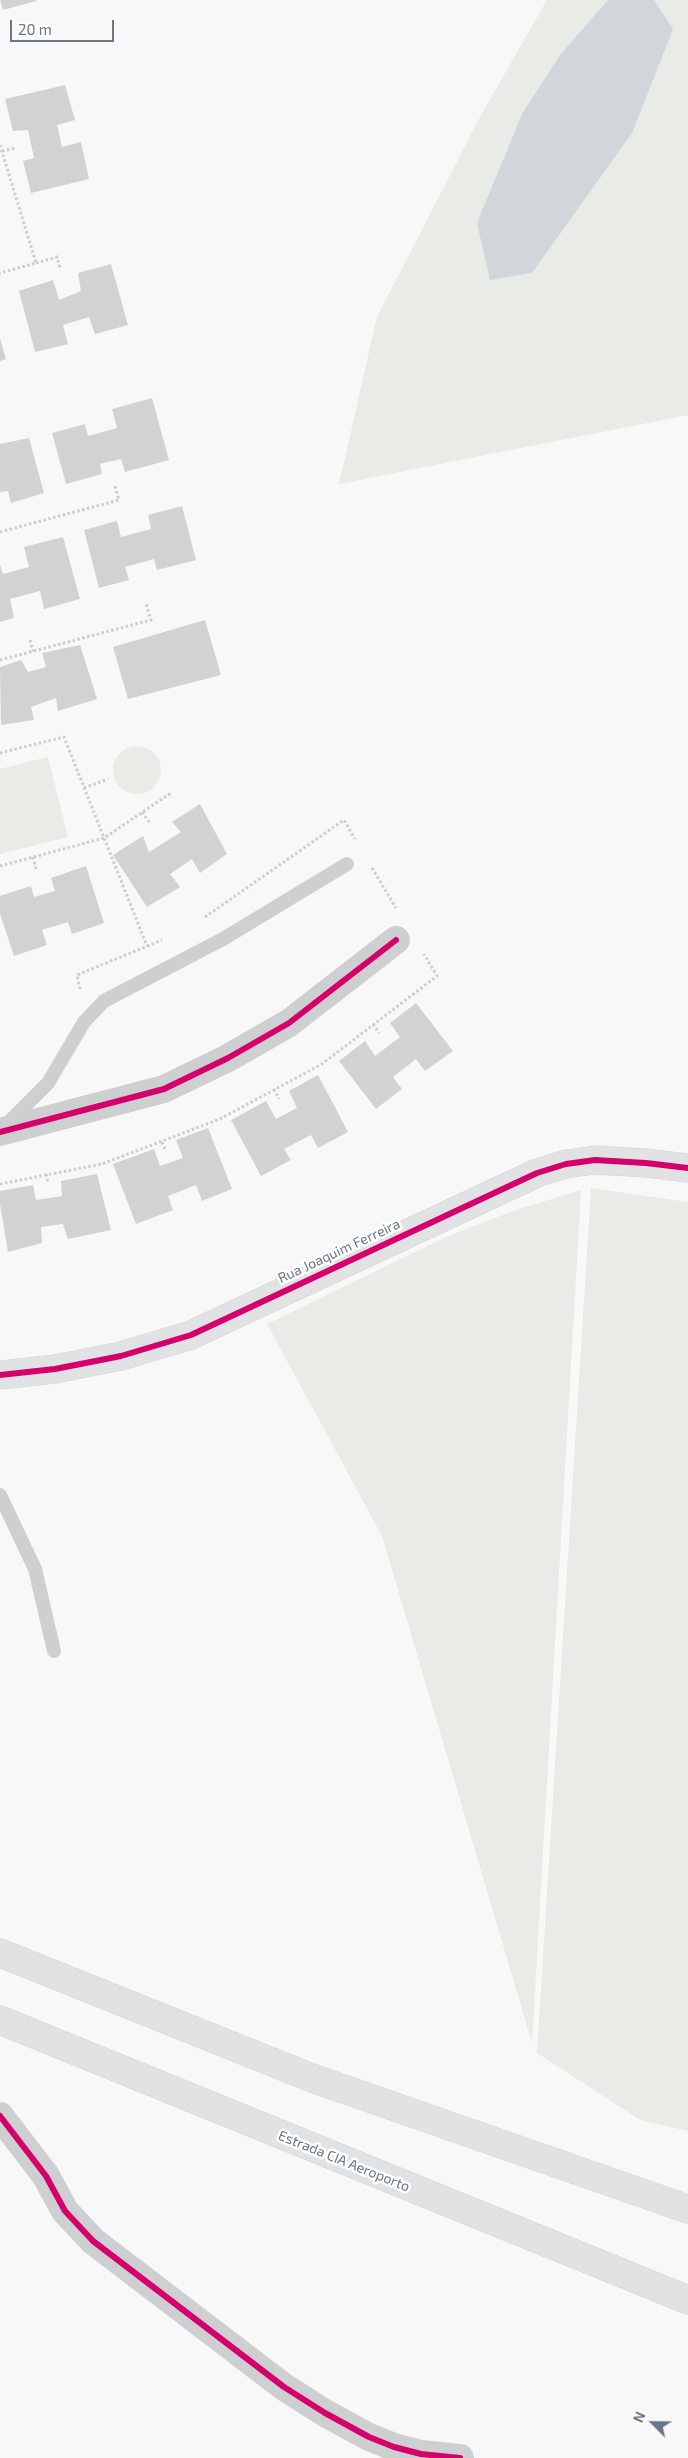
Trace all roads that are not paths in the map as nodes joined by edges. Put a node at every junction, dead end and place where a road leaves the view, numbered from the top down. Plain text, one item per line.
1 (347, 864) dead end
2 (396, 940) dead end
3 (0, 1132) edge
4 (688, 1168) edge
5 (0, 1375) edge
6 (0, 1495) edge
7 (54, 1651) dead end
8 (0, 1953) edge
9 (0, 2020) edge
10 (0, 2116) edge
11 (688, 2209) edge
12 (688, 2300) edge
13 (460, 2458) edge

1 - 3 lane
2 - 3 street
4 - 5 main road, Rua Joaquim Ferreira
6 - 7 lane
8 - 11 main road
9 - 12 main road, Estrada CIA Aeroporto
10 - 13 street

